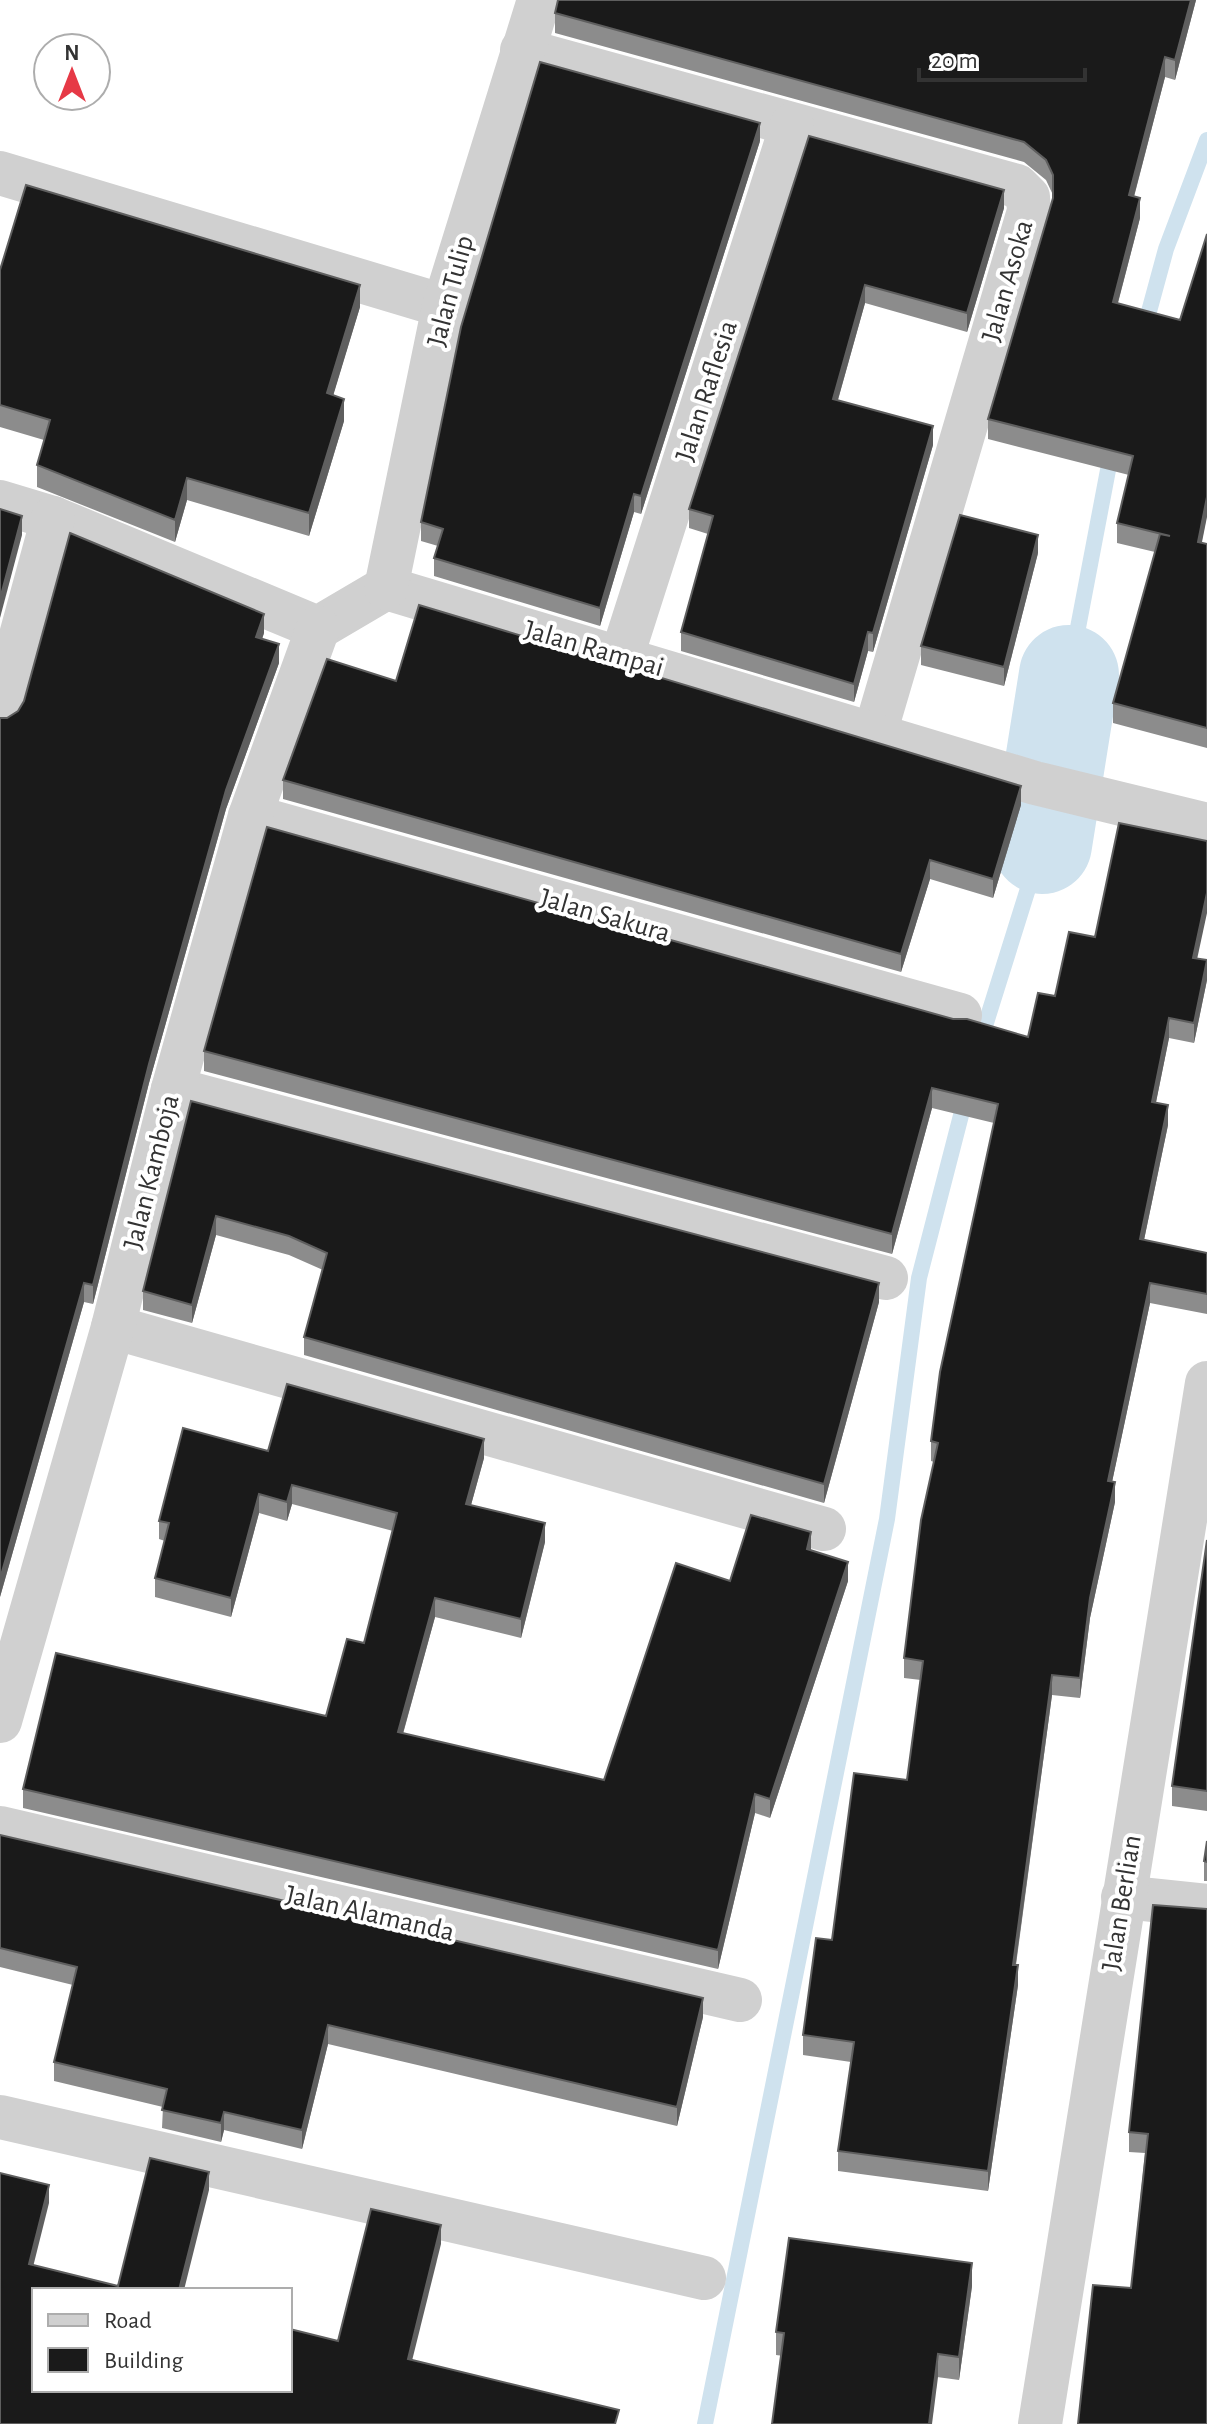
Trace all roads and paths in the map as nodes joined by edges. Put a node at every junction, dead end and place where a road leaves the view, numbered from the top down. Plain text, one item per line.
1 (539, 0) edge
2 (522, 50) junction
3 (792, 125) junction
4 (0, 173) edge
5 (444, 306) junction
6 (0, 502) edge
7 (53, 518) junction
8 (386, 588) junction
9 (318, 628) junction
10 (622, 656) junction
11 (0, 713) edge
12 (875, 733) junction
13 (250, 816) junction
14 (1207, 825) edge
15 (960, 1015) edge
16 (173, 1089) junction
17 (886, 1278) dead end
18 (113, 1327) junction
19 (1207, 1383) edge
20 (824, 1529) dead end
21 (0, 1721) edge
22 (0, 1828) edge
23 (1123, 1897) junction
24 (1207, 1906) edge
25 (740, 2000) dead end
26 (0, 2117) edge
27 (704, 2278) dead end
28 (1040, 2424) edge

1 - 2 street, Jalan Tulip
2 - 3 street, Jalan Asoka
2 - 5 street, Jalan Tulip
3 - 10 street, Jalan Raflesia
3 - 12 street, Jalan Asoka
4 - 5 street
5 - 8 street, Jalan Tulip
6 - 7 street
7 - 9 street
7 - 11 street
8 - 9 street
8 - 10 street, Jalan Rampai
9 - 13 street, Jalan Kamboja
10 - 12 street, Jalan Rampai
12 - 14 street, Jalan Rampai
13 - 15 street, Jalan Sakura
13 - 16 street, Jalan Kamboja
16 - 17 street
16 - 18 street, Jalan Kamboja
18 - 20 street
18 - 21 street, Jalan Kamboja
19 - 23 street, Jalan Berlian
22 - 25 street, Jalan Alamanda
23 - 24 street
23 - 28 street, Jalan Berlian
26 - 27 street

